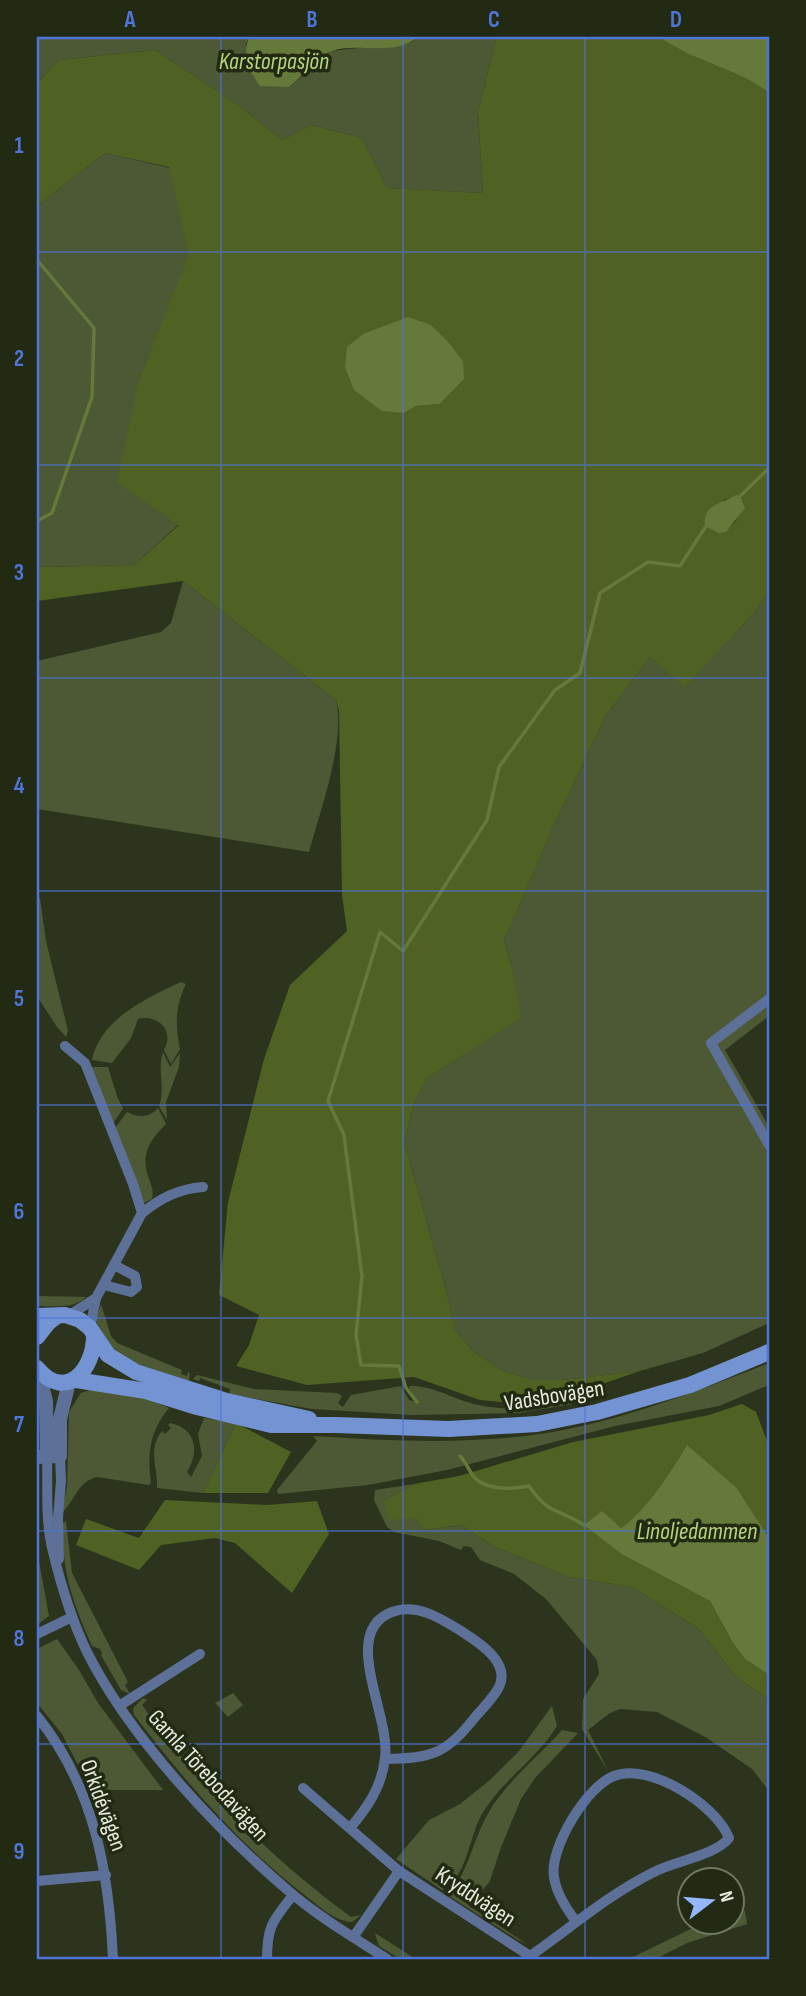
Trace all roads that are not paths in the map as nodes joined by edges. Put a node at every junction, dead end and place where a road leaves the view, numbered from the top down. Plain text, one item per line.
1 (769, 999) edge
2 (65, 1046) dead end
3 (769, 1145) edge
4 (203, 1187) dead end
5 (142, 1213) junction
6 (114, 1265) junction
7 (104, 1285) junction
8 (96, 1298) junction
9 (63, 1316) junction
10 (37, 1317) edge
11 (92, 1332) junction
12 (37, 1337) edge
13 (769, 1352) edge
14 (37, 1369) edge
15 (73, 1381) junction
16 (335, 1425) junction
17 (48, 1457) edge
18 (72, 1617) junction
19 (37, 1634) edge
20 (200, 1654) dead end
21 (119, 1706) junction
22 (37, 1716) edge
23 (50, 1733) junction
24 (37, 1740) edge
25 (386, 1759) junction
26 (303, 1788) dead end
27 (350, 1828) junction
28 (399, 1871) junction
29 (106, 1875) junction
30 (37, 1881) edge
31 (293, 1895) junction
32 (575, 1920) junction
33 (354, 1937) junction
34 (113, 1959) edge
35 (267, 1959) edge
36 (387, 1959) edge

1 - 3 street
2 - 5 street
4 - 5 street
5 - 6 street
6 - 7 street
6 - 7 street
7 - 8 street
8 - 9 street
8 - 11 street
9 - 10 main road
9 - 11 main road, Vadsbovägen
9 - 12 main road
11 - 15 main road
11 - 16 main road, Vadsbovägen
13 - 16 main road, Vadsbovägen
14 - 15 main road, Vadsbovägen
14 - 17 street, Gamla Törebodavägen
15 - 16 main road, Vadsbovägen
15 - 17 street, Gamla Törebodavägen
17 - 18 street, Gamla Törebodavägen
18 - 19 street
18 - 21 street, Gamla Törebodavägen
20 - 21 street
21 - 31 street, Gamla Törebodavägen
22 - 23 street, Orkidévägen
23 - 24 street
23 - 29 street, Orkidévägen
25 - 25 street
25 - 27 street
26 - 27 street, Kryddvägen
27 - 28 street, Kryddvägen
28 - 32 street, Kryddvägen
28 - 33 street, Kryddvägen
29 - 30 street
29 - 34 street, Orkidévägen
31 - 33 street, Gamla Törebodavägen
31 - 35 street
32 - 32 street
33 - 36 street, Gamla Törebodavägen

